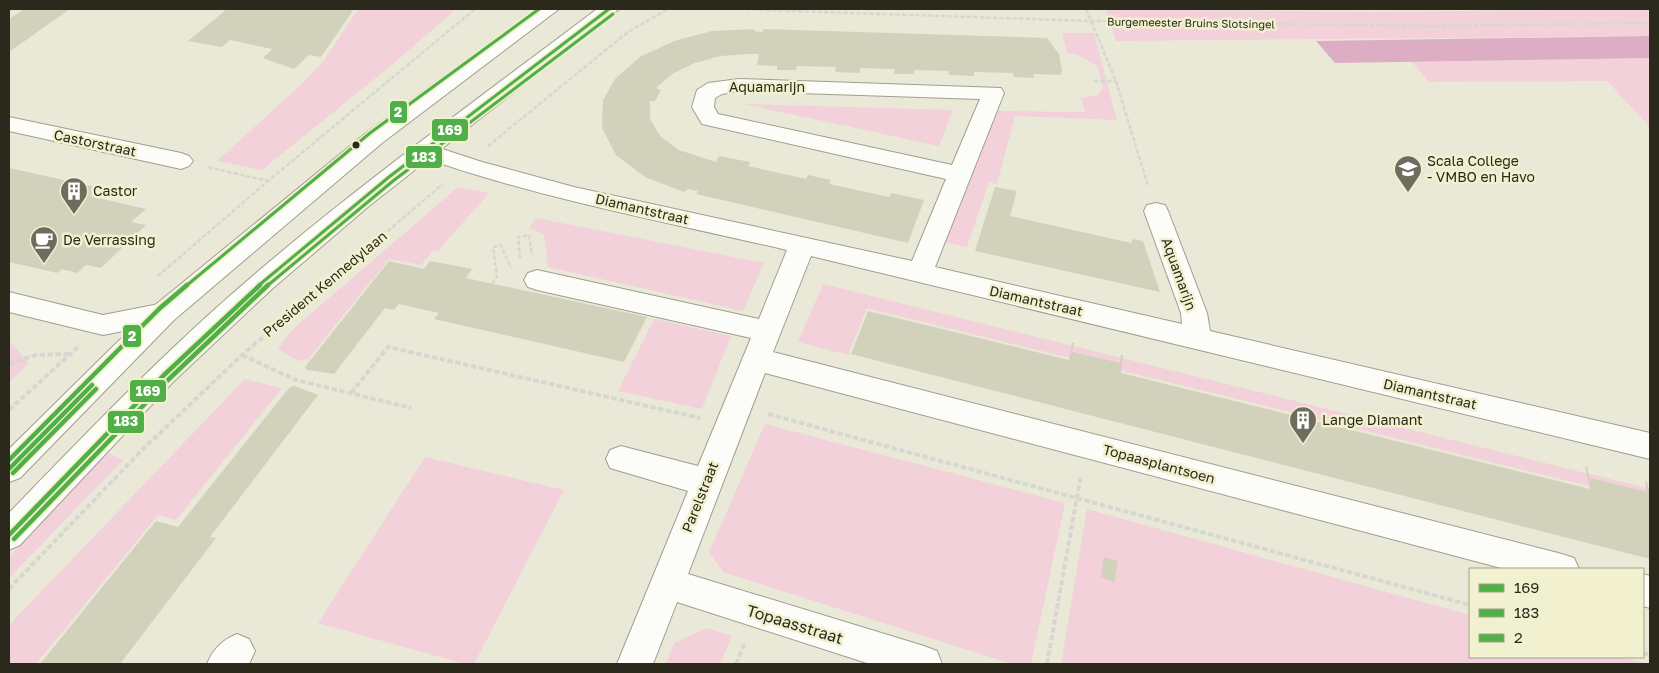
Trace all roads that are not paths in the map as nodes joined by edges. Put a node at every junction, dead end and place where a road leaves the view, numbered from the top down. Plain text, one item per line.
1 (549, 9) edge
2 (610, 9) edge
3 (9, 124) edge
4 (424, 150) junction
5 (181, 161) road end
6 (959, 174) junction
7 (1156, 211) road end
8 (802, 244) junction
9 (524, 273) road end
10 (920, 273) junction
11 (9, 302) edge
12 (164, 313) junction
13 (767, 331) junction
14 (1197, 339) junction
15 (756, 359) junction
16 (1650, 446) edge
17 (621, 459) dead end
18 (9, 469) edge
19 (706, 482) junction
20 (9, 535) edge
21 (1558, 568) edge
22 (666, 583) junction
23 (635, 664) edge
24 (924, 664) edge

1 - 12 street
2 - 4 street
3 - 5 street, Castorstraat
4 - 8 street, Diamantstraat
4 - 20 street
6 - 6 street, Aquamarijn
6 - 10 street, Aquamarijn
7 - 14 street, Aquamarijn
8 - 10 street, Diamantstraat
8 - 13 street, Parelstraat
9 - 13 street
10 - 14 street, Diamantstraat
11 - 12 street
12 - 18 street
13 - 15 street, Parelstraat
14 - 16 street, Diamantstraat
15 - 19 street, Parelstraat
15 - 21 street, Topaasplantsoen
17 - 19 street
19 - 22 street, Parelstraat
22 - 23 street, Parelstraat
22 - 24 street, Topaasstraat

